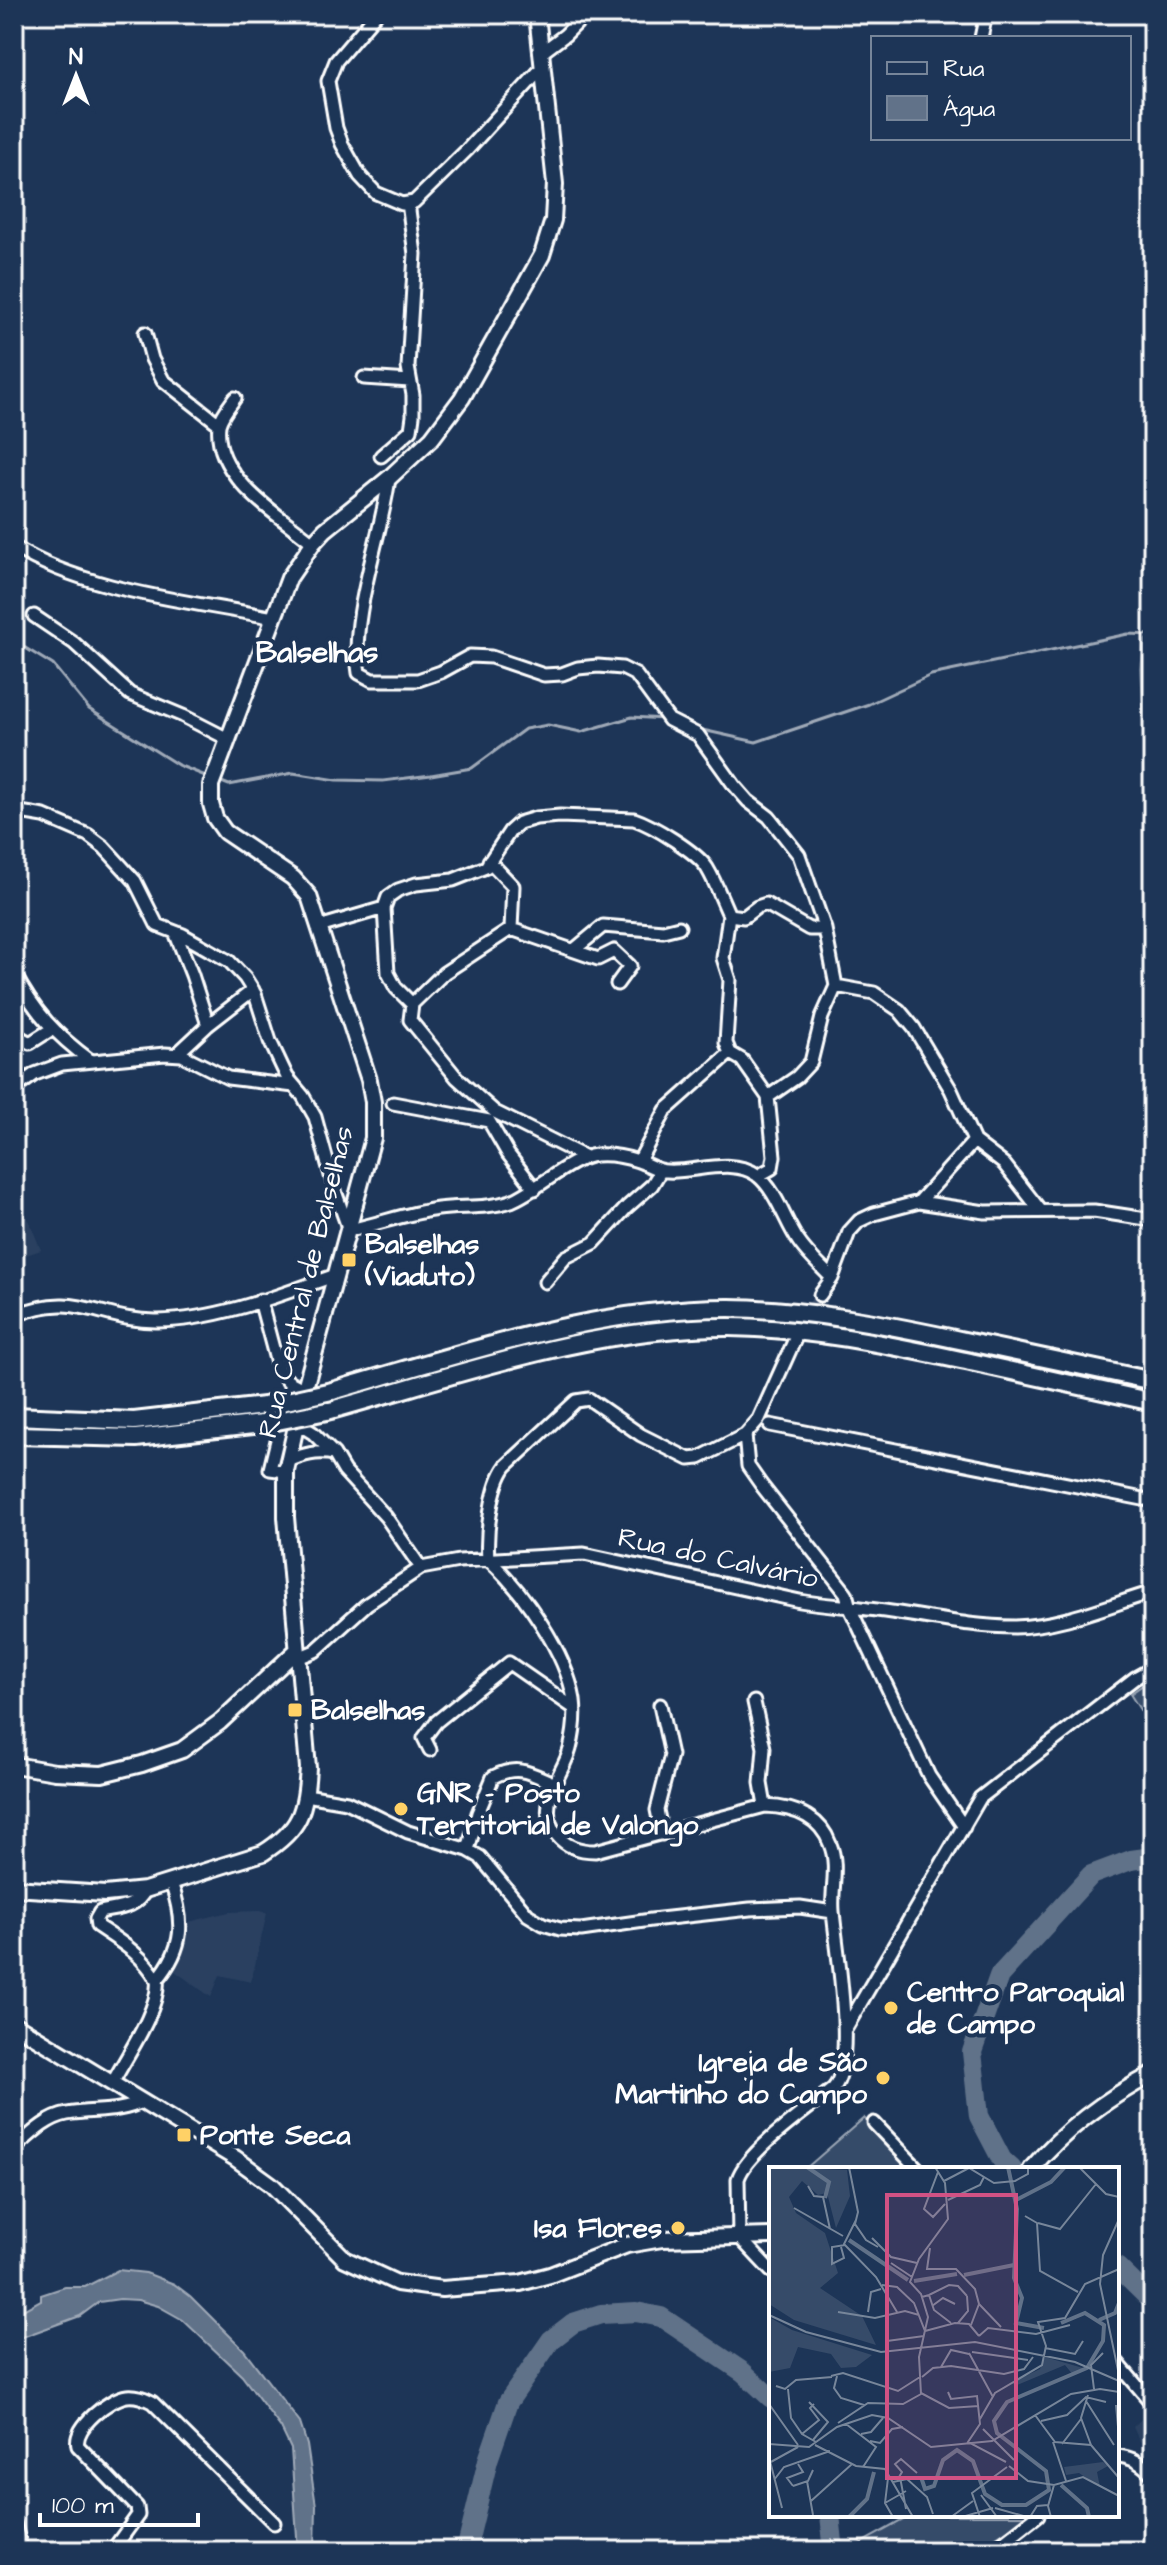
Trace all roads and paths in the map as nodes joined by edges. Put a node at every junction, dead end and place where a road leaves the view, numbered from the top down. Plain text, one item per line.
1 (376, 14) edge
2 (537, 14) edge
3 (586, 14) edge
4 (986, 14) edge
5 (981, 36) edge
6 (542, 60) junction
7 (408, 203) junction
8 (145, 333) dead end
9 (364, 378) dead end
10 (410, 381) junction
11 (235, 398) dead end
12 (219, 424) junction
13 (381, 456) dead end
14 (389, 478) junction
15 (313, 543) junction
16 (14, 547) edge
17 (34, 616) dead end
18 (274, 618) junction
19 (228, 739) junction
20 (14, 811) edge
21 (489, 861) junction
22 (384, 908) junction
23 (729, 915) junction
24 (319, 927) junction
25 (679, 927) dead end
26 (511, 929) junction
27 (825, 929) junction
28 (175, 932) junction
29 (574, 950) junction
30 (14, 973) edge
31 (617, 984) dead end
32 (836, 986) junction
33 (253, 990) junction
34 (412, 1004) junction
35 (208, 1025) junction
36 (52, 1029) junction
37 (14, 1034) edge
38 (730, 1053) junction
39 (177, 1054) junction
40 (91, 1061) junction
41 (294, 1086) junction
42 (14, 1089) edge
43 (768, 1097) junction
44 (393, 1103) dead end
45 (492, 1116) junction
46 (974, 1141) junction
47 (585, 1157) junction
48 (639, 1161) junction
49 (661, 1170) junction
50 (758, 1176) junction
51 (535, 1189) junction
52 (919, 1202) junction
53 (1040, 1210) junction
54 (1153, 1220) edge
55 (349, 1230) junction
56 (336, 1275) junction
57 (832, 1278) junction
58 (545, 1282) dead end
59 (820, 1295) tunnel mouth
60 (260, 1300) junction
61 (14, 1316) edge
62 (795, 1339) tunnel mouth
63 (1153, 1381) edge
64 (298, 1387) junction
65 (1153, 1402) edge
66 (14, 1416) edge
67 (770, 1425) dead end
68 (295, 1429) junction
69 (14, 1435) edge
70 (745, 1435) junction
71 (334, 1454) junction
72 (287, 1466) junction
73 (1153, 1501) edge
74 (488, 1559) junction
75 (421, 1568) junction
76 (1153, 1592) edge
77 (850, 1608) junction
78 (298, 1666) junction
79 (1153, 1668) edge
80 (262, 1683) junction
81 (754, 1702) dead end
82 (660, 1705) dead end
83 (574, 1708) junction
84 (430, 1750) dead end
85 (14, 1765) edge
86 (555, 1784) junction
87 (306, 1795) junction
88 (765, 1806) junction
89 (964, 1827) junction
90 (662, 1834) junction
91 (468, 1850) junction
92 (171, 1882) junction
93 (14, 1888) edge
94 (145, 1890) junction
95 (833, 1912) junction
96 (157, 1980) junction
97 (14, 2024) edge
98 (845, 2030) junction
99 (1153, 2074) edge
100 (113, 2082) junction
101 (143, 2101) junction
102 (874, 2123) dead end
103 (14, 2149) edge
104 (1035, 2164) edge
105 (916, 2167) edge
106 (769, 2236) edge
107 (739, 2237) junction
108 (769, 2269) edge
109 (1119, 2364) edge
110 (1150, 2401) dead end
111 (1119, 2456) edge
112 (1153, 2475) edge
113 (1035, 2517) edge
114 (14, 2522) edge
115 (274, 2523) dead end
116 (18, 2547) edge
117 (112, 2551) edge
118 (992, 2551) edge

1 - 7 street
2 - 6 main road, Rua Central de Balselhas
3 - 6 street
4 - 5 street
6 - 7 street
6 - 14 main road, Rua Central de Balselhas
7 - 10 street
8 - 12 street
9 - 10 street
10 - 13 street
11 - 12 street
12 - 15 street
14 - 15 main road, Rua Central de Balselhas
14 - 27 street
15 - 18 main road, Rua Central de Balselhas
16 - 18 street
17 - 19 street
18 - 19 main road, Rua Central de Balselhas
19 - 24 main road, Rua Central de Balselhas
20 - 28 street
21 - 22 street
21 - 23 street
21 - 26 street
22 - 24 street
22 - 34 street
23 - 27 street
23 - 38 street
24 - 55 main road, Rua Central de Balselhas
25 - 29 street
26 - 29 street
26 - 34 street
27 - 32 street
28 - 33 street
28 - 35 street
29 - 31 street
30 - 36 street
32 - 43 street
32 - 46 street
33 - 35 street
33 - 41 street
34 - 45 street
35 - 39 street
36 - 37 street
36 - 40 street
38 - 43 street
38 - 48 street
39 - 40 street
39 - 41 street
40 - 42 street
41 - 55 street
43 - 50 street
44 - 45 street
45 - 47 street
45 - 51 street
46 - 52 street
46 - 53 street
47 - 48 street
47 - 51 street
48 - 49 street
49 - 50 street
49 - 58 street
50 - 57 street
51 - 55 street
52 - 53 street
52 - 57 street
53 - 54 street
55 - 56 main road, Rua Central de Balselhas
56 - 60 street
56 - 64 main road, Rua Central de Balselhas
57 - 59 street
60 - 61 street
60 - 64 street
62 - 70 street
63 - 66 highway, bridge
64 - 68 main road, Rua Central de Balselhas
64 - 72 street
65 - 69 highway, bridge
67 - 73 street
68 - 71 street
68 - 72 main road, Rua Central de Balselhas
70 - 74 street
70 - 77 street
71 - 72 street
71 - 75 street
72 - 78 main road, Rua Central de Balselhas
74 - 75 street, Rua do Calvário
74 - 77 street, Rua do Calvário
74 - 83 street
75 - 78 street, Rua do Calvário
76 - 77 street, Rua do Calvário
77 - 89 street
78 - 80 main road
78 - 80 main road
78 - 87 main road, Rua Central de Balselhas
79 - 89 street
80 - 85 main road
81 - 88 street
82 - 90 street
83 - 84 street
83 - 86 street
86 - 90 street
86 - 91 street
87 - 91 street
87 - 92 main road, Rua Central de Balselhas
88 - 90 street
88 - 95 street
89 - 98 street
91 - 95 street
92 - 94 main road, Rua Central de Balselhas
92 - 96 street
93 - 94 main road, Rua Central de Balselhas
94 - 96 street
95 - 98 street
96 - 100 street
97 - 100 main road
98 - 107 street
99 - 104 main road
100 - 101 main road
101 - 103 street
101 - 107 main road
102 - 105 street
106 - 107 main road
107 - 108 street
109 - 110 street
111 - 112 street
113 - 118 street
114 - 116 street
115 - 117 street

